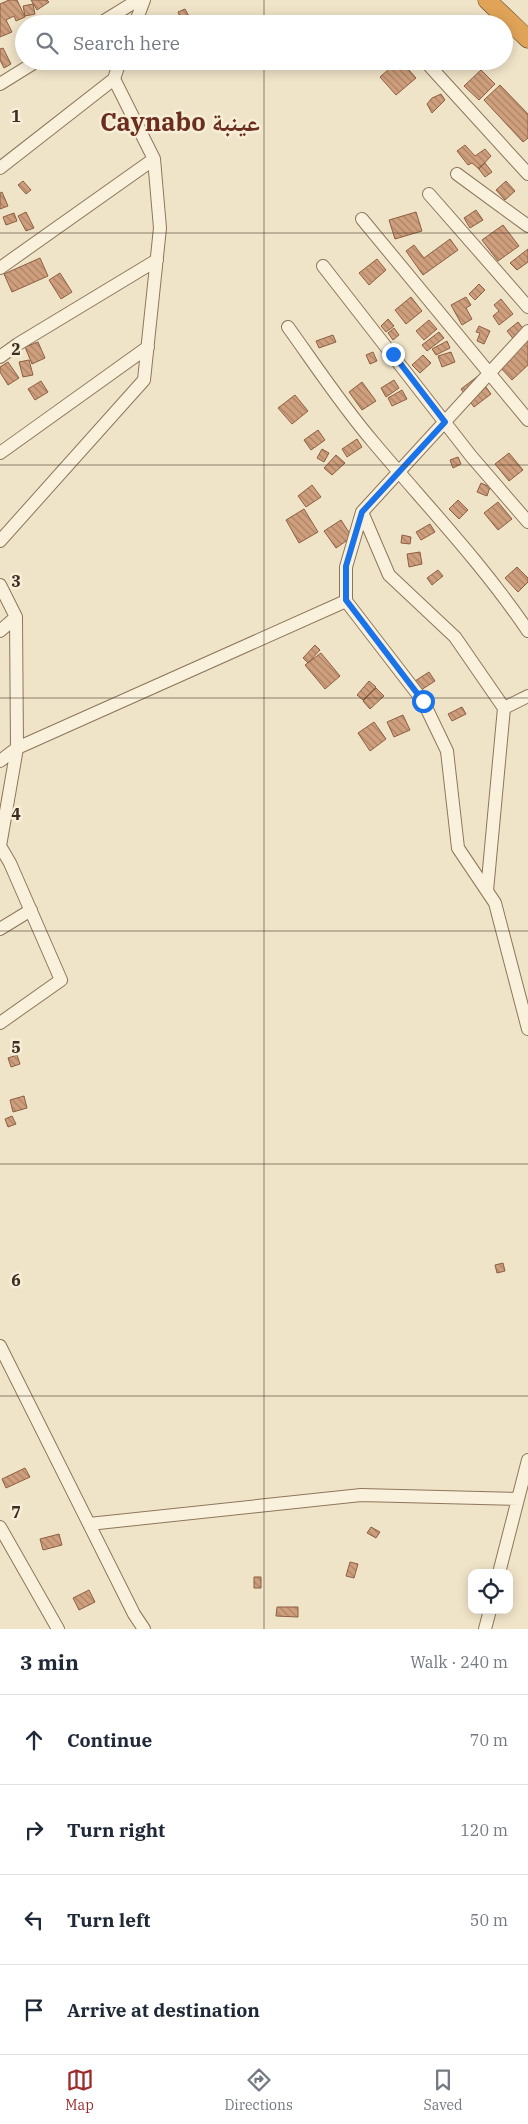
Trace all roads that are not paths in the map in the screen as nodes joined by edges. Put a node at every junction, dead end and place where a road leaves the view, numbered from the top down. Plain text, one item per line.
1 (138, 0) edge
2 (144, 0) edge
3 (487, 0) edge
4 (114, 15) edge
5 (138, 15) edge
6 (503, 15) edge
7 (513, 25) edge
8 (528, 39) edge
9 (23, 70) edge
10 (117, 70) edge
11 (434, 70) edge
12 (114, 78) junction
13 (0, 84) edge
14 (154, 159) junction
15 (0, 168) edge
16 (457, 174) dead end
17 (528, 174) edge
18 (429, 194) dead end
19 (362, 219) dead end
20 (528, 226) edge
21 (157, 260) junction
22 (2, 263) edge
23 (323, 266) dead end
24 (528, 307) edge
25 (288, 328) dead end
26 (528, 331) edge
27 (148, 347) junction
28 (0, 358) edge
29 (489, 373) junction
30 (528, 420) edge
31 (445, 422) junction
32 (0, 453) edge
33 (399, 472) junction
34 (362, 512) junction
35 (528, 522) edge
36 (0, 541) edge
37 (0, 585) edge
38 (346, 600) junction
39 (16, 617) junction
40 (0, 630) edge
41 (528, 631) edge
42 (528, 696) edge
43 (504, 708) junction
44 (17, 748) junction
45 (0, 761) edge
46 (0, 846) edge
47 (487, 891) junction
48 (31, 910) junction
49 (0, 929) edge
50 (0, 1023) edge
51 (528, 1029) edge
52 (2, 1355) edge
53 (528, 1460) edge
54 (518, 1499) junction
55 (89, 1524) junction
56 (0, 1528) edge
57 (500, 1569) edge
58 (489, 1614) edge
59 (58, 1629) edge
60 (144, 1629) edge
61 (485, 1629) edge

1 - 4 street
2 - 5 street
3 - 6 highway
7 - 8 highway
9 - 13 street
10 - 12 street
11 - 17 street
12 - 14 street
12 - 15 street
14 - 21 street
14 - 22 street
16 - 20 street
18 - 24 street
19 - 29 street
21 - 27 street
21 - 28 street
23 - 31 street
25 - 33 street
26 - 29 street
27 - 32 street
27 - 36 street
29 - 30 street
29 - 31 street
31 - 33 street
31 - 35 street
33 - 34 street
33 - 41 street
34 - 38 street
34 - 43 street
37 - 39 street
38 - 44 street
38 - 47 street
39 - 40 street
39 - 44 street
42 - 43 street
43 - 47 street
44 - 45 street
44 - 46 street
46 - 48 street
47 - 51 street
48 - 49 street
48 - 50 street
52 - 55 street
53 - 54 street
54 - 55 street
54 - 57 street
55 - 60 street
56 - 59 street
58 - 61 street

